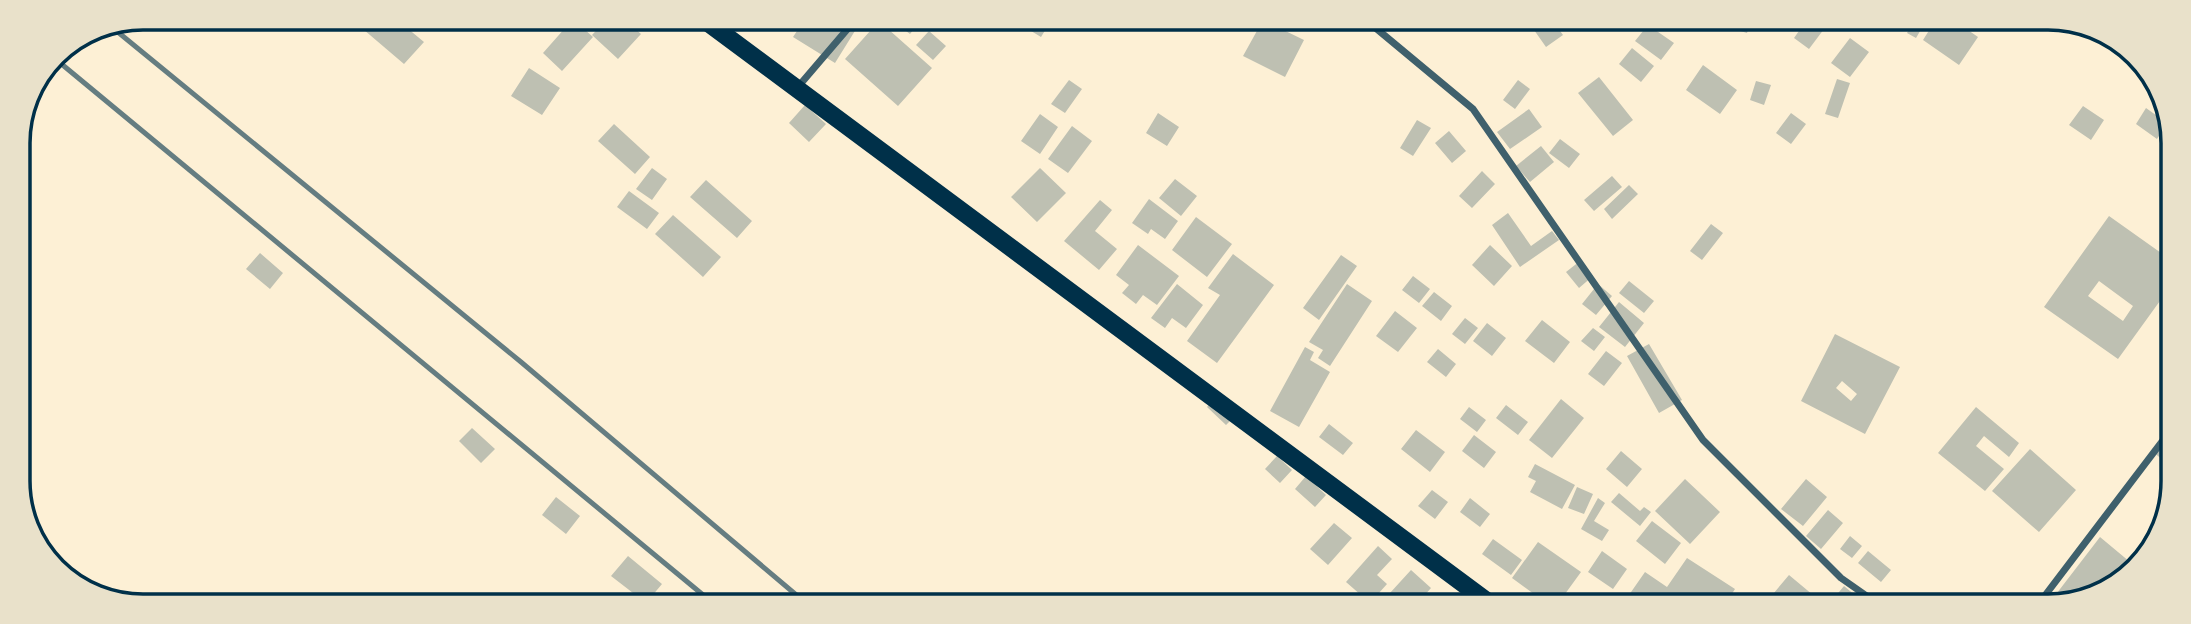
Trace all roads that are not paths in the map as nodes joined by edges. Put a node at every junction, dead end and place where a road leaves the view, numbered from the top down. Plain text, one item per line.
1 (718, 30) edge
2 (847, 30) edge
3 (1378, 30) edge
4 (797, 89) junction
5 (2161, 443) edge
6 (1477, 594) edge
7 (1864, 594) edge
8 (2046, 594) edge

1 - 4 main road
2 - 4 street
3 - 7 street
4 - 6 main road
5 - 8 street

